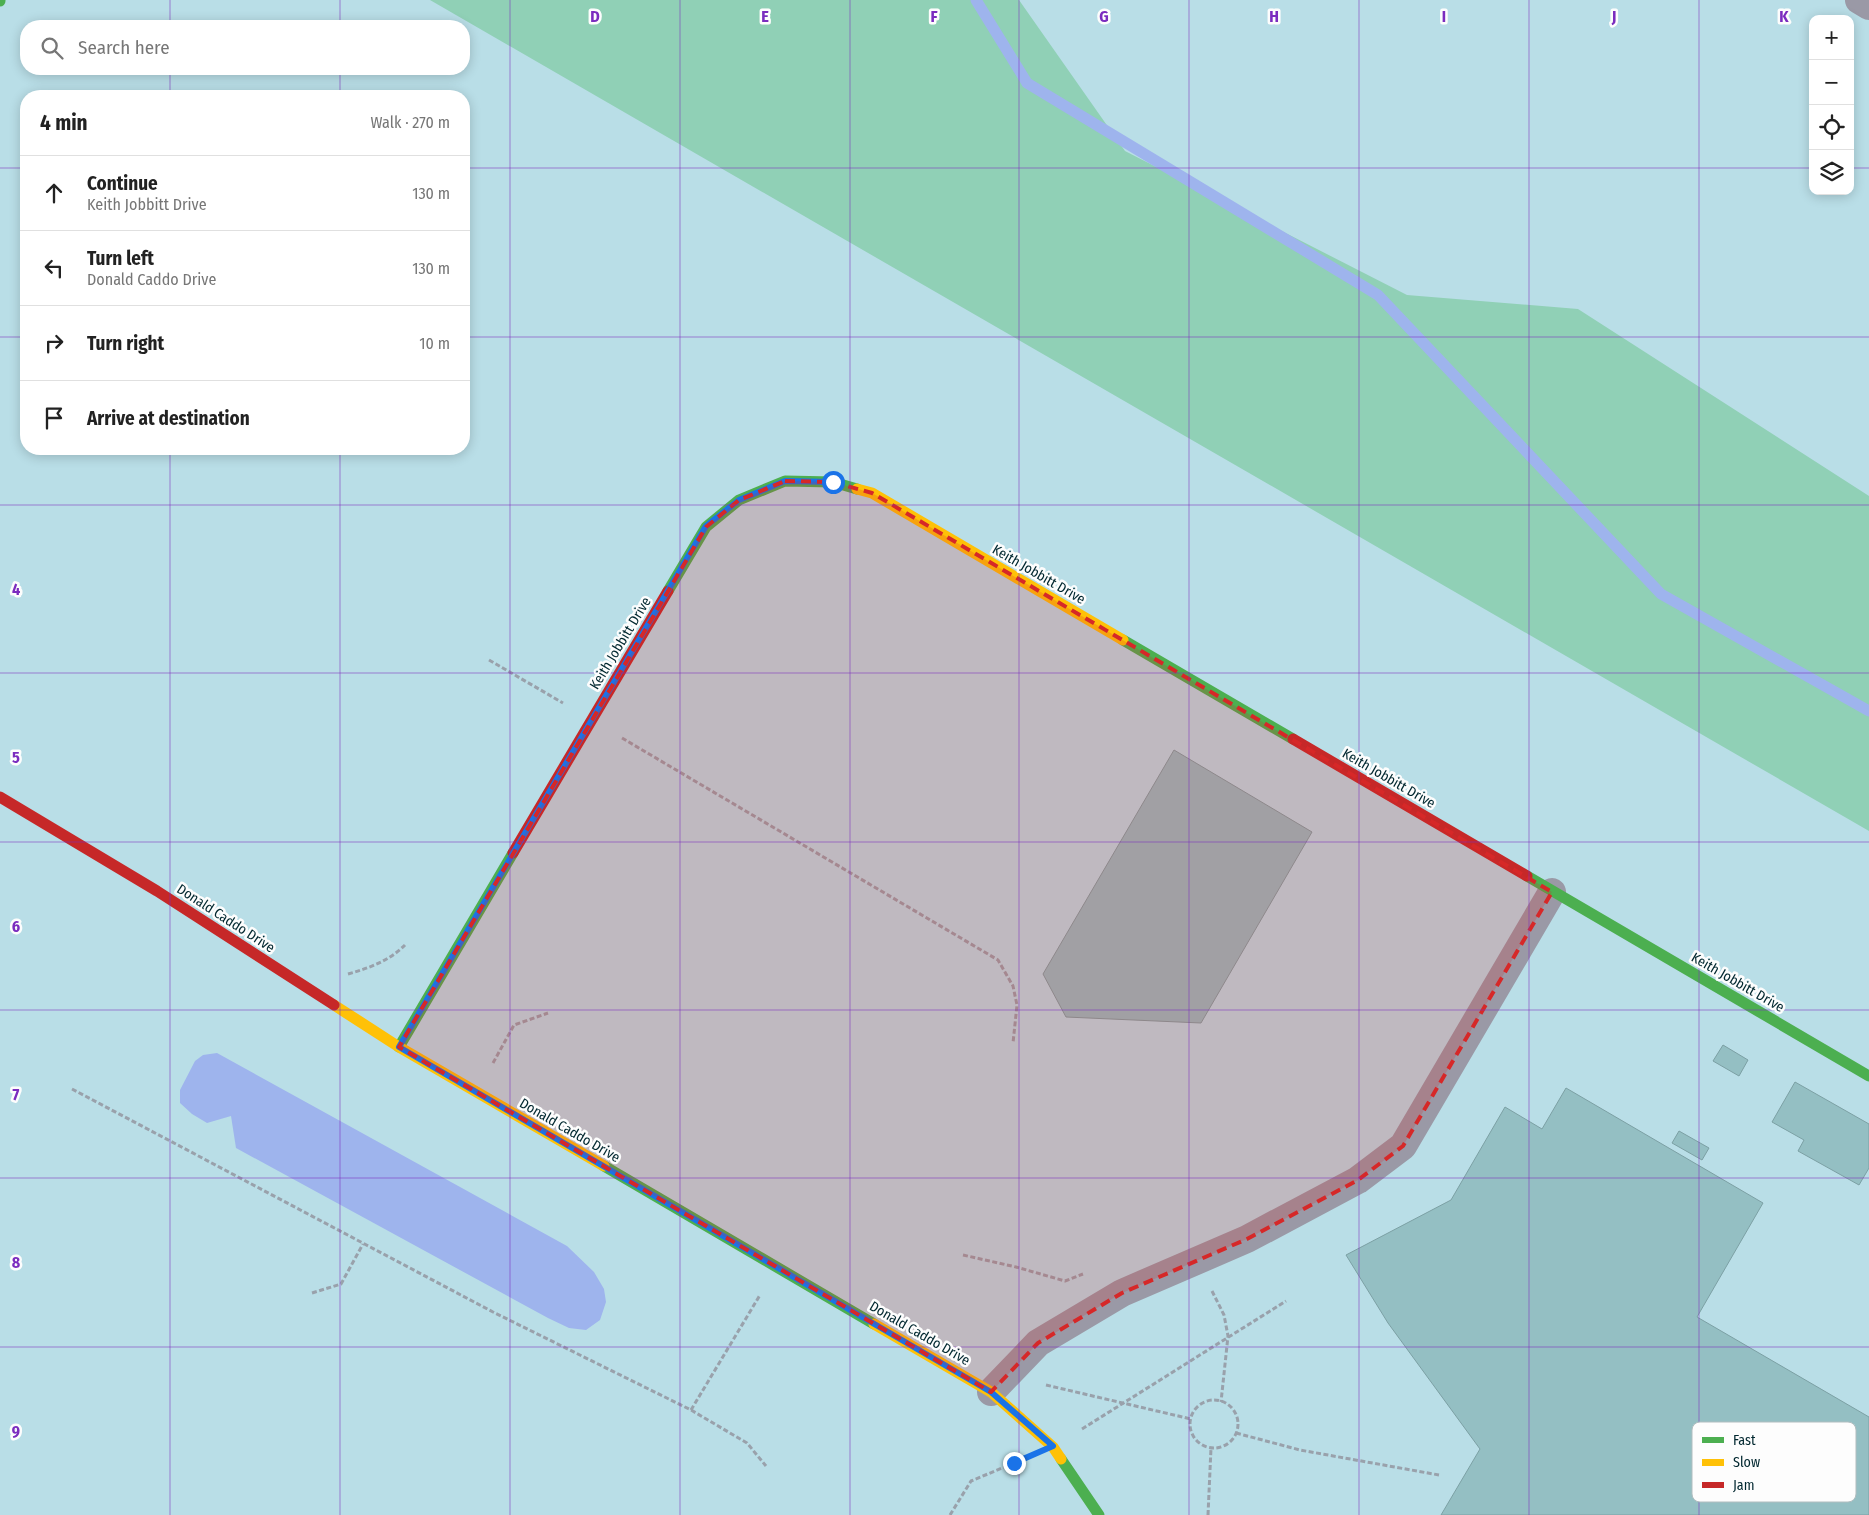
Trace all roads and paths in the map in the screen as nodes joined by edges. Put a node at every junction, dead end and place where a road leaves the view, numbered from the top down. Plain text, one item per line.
1 (1859, 0) edge
2 (1869, 6) edge
3 (489, 660) dead end
4 (592, 720) junction
5 (0, 797) edge
6 (1552, 892) junction
7 (548, 1012) dead end
8 (1013, 1043) dead end
9 (399, 1047) junction
10 (490, 1068) dead end
11 (1869, 1076) edge
12 (72, 1089) dead end
13 (363, 1244) junction
14 (963, 1255) dead end
15 (1197, 1260) junction
16 (777, 1267) junction
17 (1091, 1271) dead end
18 (312, 1292) dead end
19 (1286, 1302) dead end
20 (1228, 1336) junction
21 (999, 1384) junction
22 (1221, 1402) junction
23 (1122, 1404) junction
24 (691, 1410) junction
25 (1191, 1419) junction
26 (1236, 1433) junction
27 (1053, 1446) junction
28 (1211, 1448) junction
29 (766, 1466) dead end
30 (1439, 1475) dead end
31 (950, 1515) edge
32 (1099, 1515) edge
33 (1208, 1515) edge

1 - 2 street
3 - 4 path
4 - 6 street, Keith Jobbitt Drive
4 - 8 path
4 - 9 street, Keith Jobbitt Drive
5 - 9 street, Donald Caddo Drive
6 - 11 street, Keith Jobbitt Drive
6 - 15 street
7 - 10 path
9 - 16 street, Donald Caddo Drive
12 - 13 path
13 - 18 path
13 - 24 path
14 - 17 path
15 - 20 path
15 - 21 street
16 - 21 street, Donald Caddo Drive
16 - 24 path
19 - 20 path
20 - 22 path
20 - 23 path
21 - 23 path
21 - 27 street, Donald Caddo Drive
22 - 25 path
22 - 26 path
23 - 25 path
23 - 27 path
24 - 29 path
25 - 28 path
26 - 28 path
26 - 30 path
27 - 31 path
27 - 32 street, Donald Caddo Drive
28 - 33 path

